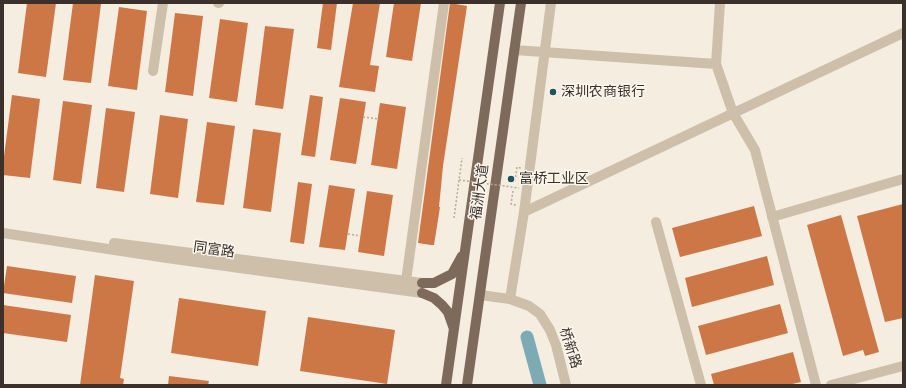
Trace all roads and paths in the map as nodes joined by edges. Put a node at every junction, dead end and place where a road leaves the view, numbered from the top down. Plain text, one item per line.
1 (163, 3) edge
2 (444, 3) edge
3 (500, 3) edge
4 (521, 3) edge
5 (551, 3) edge
6 (720, 3) edge
7 (903, 33) edge
8 (514, 50) junction
9 (545, 53) junction
10 (716, 64) junction
11 (153, 71) dead end
12 (733, 113) junction
13 (363, 117) dead end
14 (378, 120) dead end
15 (462, 158) dead end
16 (522, 168) dead end
17 (903, 179) edge
18 (459, 180) junction
19 (515, 181) dead end
20 (513, 191) dead end
21 (518, 194) dead end
22 (517, 199) dead end
23 (524, 212) junction
24 (772, 217) junction
25 (454, 218) dead end
26 (656, 222) dead end
27 (3, 227) edge
28 (3, 233) edge
29 (348, 234) dead end
30 (360, 236) dead end
31 (465, 251) junction
32 (406, 281) junction
33 (422, 288) junction
34 (480, 295) junction
35 (510, 299) junction
36 (454, 330) junction
37 (903, 366) edge
38 (446, 385) edge
39 (467, 385) edge
40 (566, 385) edge
41 (701, 385) edge
42 (816, 385) edge
43 (831, 385) edge

1 - 11 street
2 - 32 street
3 - 31 main road, 福洲大道
4 - 8 main road, 福洲大道
5 - 9 street
6 - 10 street
7 - 12 street
8 - 9 street
8 - 34 main road, 福洲大道
9 - 10 street
9 - 23 street
10 - 12 street
12 - 23 street
12 - 24 street
13 - 14 path
15 - 18 path
16 - 19 path
17 - 24 street
18 - 21 path, bridge
18 - 25 path
20 - 22 path
23 - 35 street
24 - 42 street
26 - 41 street
27 - 32 street, 同富路
28 - 33 street, 同富路
29 - 30 path
31 - 33 main road
31 - 36 main road, 福洲大道
32 - 33 street, 同富路
33 - 36 main road
34 - 35 street, 桥新路
34 - 39 main road, 福洲大道
35 - 40 street, 桥新路
36 - 38 main road, 福洲大道
37 - 43 street

